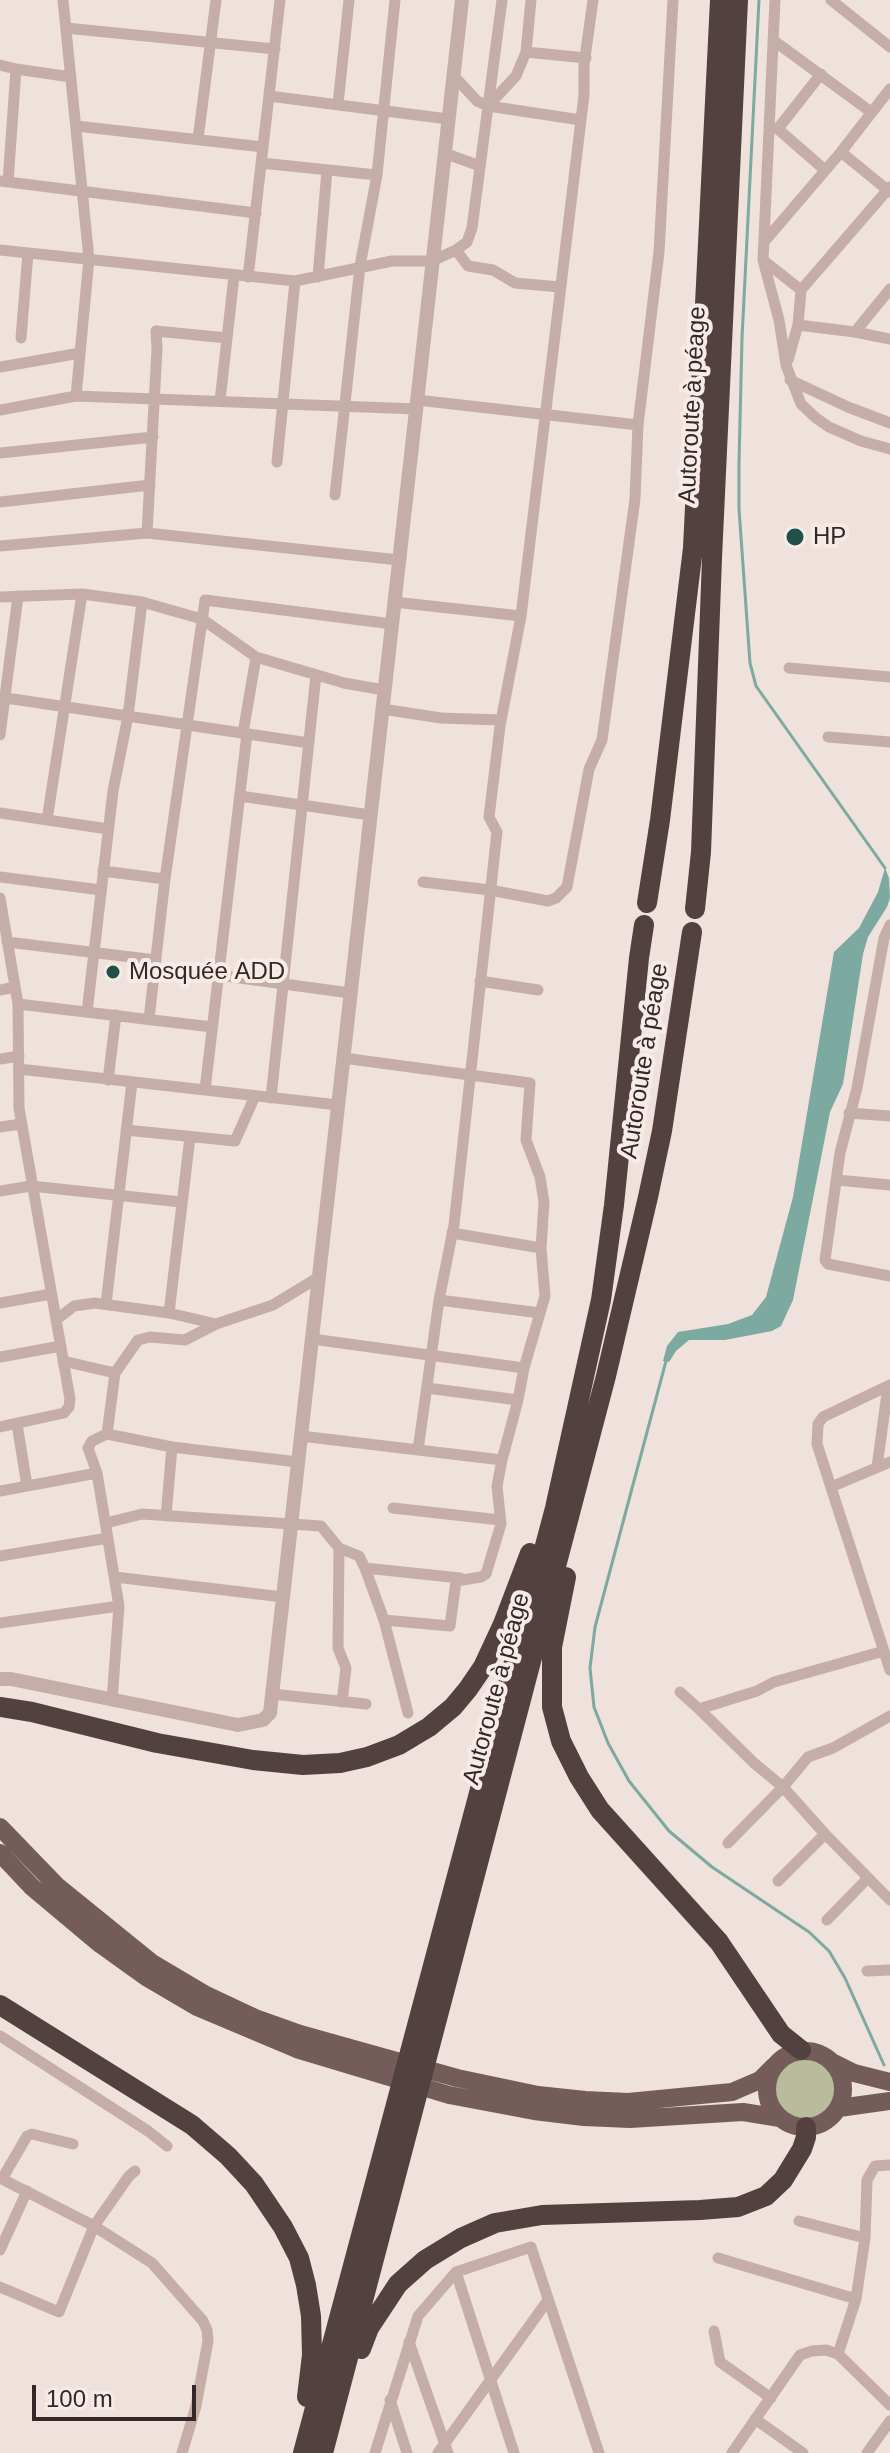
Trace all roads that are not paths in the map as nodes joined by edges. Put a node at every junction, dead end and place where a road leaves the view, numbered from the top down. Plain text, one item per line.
1 (63, 0) edge
2 (216, 0) edge
3 (280, 0) edge
4 (349, 0) edge
5 (395, 0) edge
6 (462, 0) edge
7 (502, 0) edge
8 (531, 0) edge
9 (593, 0) edge
10 (671, 0) edge
11 (720, 0) edge
12 (738, 0) edge
13 (775, 0) edge
14 (831, 0) edge
15 (66, 28) junction
16 (773, 40) junction
17 (210, 42) junction
18 (890, 47) edge
19 (275, 49) junction
20 (526, 52) junction
21 (586, 58) junction
22 (0, 65) edge
23 (16, 69) junction
24 (821, 74) junction
25 (453, 75) junction
26 (71, 77) junction
27 (890, 89) edge
28 (269, 96) junction
29 (338, 104) junction
30 (488, 106) junction
31 (383, 110) junction
32 (871, 112) junction
33 (448, 119) junction
34 (581, 120) junction
35 (76, 126) junction
36 (198, 139) junction
37 (263, 147) junction
38 (841, 152) junction
39 (444, 153) junction
40 (261, 163) junction
41 (480, 166) junction
42 (327, 170) junction
43 (825, 170) junction
44 (377, 175) junction
45 (4, 182) edge
46 (889, 190) edge
47 (83, 192) junction
48 (256, 213) junction
49 (764, 242) junction
50 (0, 250) edge
51 (456, 250) junction
52 (28, 253) junction
53 (89, 259) junction
54 (763, 260) junction
55 (432, 261) junction
56 (360, 266) junction
57 (234, 276) junction
58 (248, 277) junction
59 (318, 277) junction
60 (295, 281) junction
61 (560, 287) junction
62 (890, 289) edge
63 (801, 290) junction
64 (798, 325) junction
65 (855, 332) junction
66 (21, 338) dead end
67 (227, 338) junction
68 (890, 339) edge
69 (80, 353) junction
70 (786, 365) junction
71 (0, 367) edge
72 (790, 380) junction
73 (76, 396) junction
74 (155, 399) junction
75 (220, 401) junction
76 (283, 404) junction
77 (416, 405) junction
78 (344, 406) junction
79 (0, 410) edge
80 (544, 414) junction
81 (890, 423) edge
82 (638, 425) junction
83 (153, 437) junction
84 (890, 449) edge
85 (0, 453) edge
86 (277, 462) dead end
87 (150, 485) junction
88 (335, 495) dead end
89 (0, 502) edge
90 (147, 533) junction
91 (0, 546) edge
92 (399, 560) junction
93 (82, 594) junction
94 (18, 596) junction
95 (0, 597) edge
96 (142, 602) junction
97 (394, 602) junction
98 (521, 616) junction
99 (202, 619) junction
100 (392, 624) junction
101 (256, 657) junction
102 (789, 668) dead end
103 (316, 675) junction
104 (890, 677) edge
105 (384, 690) junction
106 (6, 698) junction
107 (64, 707) junction
108 (382, 709) junction
109 (128, 716) junction
110 (501, 720) junction
111 (189, 725) junction
112 (245, 734) junction
113 (0, 735) edge
114 (828, 737) dead end
115 (890, 742) edge
116 (309, 743) junction
117 (240, 796) junction
118 (303, 805) junction
119 (0, 813) edge
120 (370, 815) junction
121 (47, 820) junction
122 (108, 829) junction
123 (103, 871) junction
124 (0, 877) edge
125 (165, 879) junction
126 (423, 882) dead end
127 (101, 890) junction
128 (490, 890) junction
129 (0, 898) edge
130 (647, 903) dead end
131 (695, 909) dead end
132 (2, 922) edge
133 (644, 925) dead end
134 (890, 925) edge
135 (692, 932) dead end
136 (7, 942) junction
137 (94, 953) junction
138 (156, 960) junction
139 (218, 975) junction
140 (480, 981) junction
141 (284, 984) junction
142 (15, 987) junction
143 (0, 990) edge
144 (538, 990) dead end
145 (350, 993) junction
146 (18, 1004) junction
147 (87, 1012) junction
148 (116, 1015) junction
149 (149, 1019) junction
150 (212, 1027) junction
151 (19, 1056) junction
152 (343, 1058) junction
153 (0, 1059) edge
154 (19, 1069) junction
155 (470, 1075) junction
156 (108, 1080) junction
157 (132, 1082) junction
158 (205, 1090) junction
159 (255, 1096) junction
160 (271, 1098) junction
161 (338, 1105) junction
162 (849, 1113) junction
163 (890, 1116) edge
164 (21, 1124) junction
165 (0, 1127) edge
166 (126, 1130) junction
167 (190, 1137) junction
168 (837, 1180) junction
169 (890, 1185) edge
170 (31, 1186) junction
171 (0, 1191) edge
172 (119, 1195) junction
173 (181, 1202) junction
174 (452, 1233) junction
175 (541, 1248) junction
176 (890, 1276) edge
177 (319, 1277) junction
178 (51, 1294) junction
179 (439, 1300) junction
180 (0, 1303) edge
181 (106, 1304) junction
182 (169, 1313) junction
183 (540, 1313) junction
184 (56, 1320) junction
185 (216, 1324) junction
186 (312, 1339) junction
187 (61, 1346) junction
188 (432, 1356) junction
189 (0, 1357) edge
190 (63, 1361) junction
191 (524, 1368) junction
192 (115, 1373) junction
193 (606, 1376) junction
194 (889, 1385) edge
195 (427, 1388) junction
196 (581, 1389) junction
197 (518, 1400) junction
198 (17, 1424) junction
199 (0, 1427) edge
200 (107, 1434) junction
201 (301, 1436) junction
202 (172, 1447) junction
203 (418, 1450) junction
204 (502, 1460) junction
205 (298, 1462) junction
206 (890, 1462) edge
207 (877, 1467) junction
208 (97, 1473) junction
209 (27, 1486) junction
210 (831, 1487) junction
211 (0, 1491) edge
212 (393, 1508) dead end
213 (166, 1516) junction
214 (500, 1520) junction
215 (106, 1523) junction
216 (291, 1525) junction
217 (108, 1538) junction
218 (339, 1548) junction
219 (0, 1556) edge
220 (365, 1568) junction
221 (115, 1577) junction
222 (460, 1578) junction
223 (283, 1597) junction
224 (119, 1606) junction
225 (384, 1620) junction
226 (0, 1623) edge
227 (884, 1651) junction
228 (890, 1670) edge
229 (0, 1679) edge
230 (680, 1692) dead end
231 (272, 1694) junction
232 (112, 1701) junction
233 (342, 1702) junction
234 (366, 1704) dead end
235 (0, 1707) edge
236 (699, 1709) junction
237 (408, 1713) dead end
238 (890, 1716) edge
239 (783, 1787) junction
240 (0, 1827) edge
241 (825, 1834) junction
242 (728, 1843) dead end
243 (0, 1853) edge
244 (868, 1878) junction
245 (778, 1881) dead end
246 (890, 1900) edge
247 (827, 1920) dead end
248 (890, 1970) edge
249 (867, 1971) dead end
250 (0, 2005) edge
251 (0, 2036) edge
252 (801, 2050) junction
253 (834, 2063) junction
254 (381, 2066) junction
255 (774, 2066) junction
256 (890, 2082) edge
257 (453, 2087) junction
258 (890, 2101) edge
259 (839, 2108) junction
260 (780, 2118) junction
261 (806, 2127) junction
262 (73, 2144) dead end
263 (167, 2146) dead end
264 (890, 2165) edge
265 (135, 2171) dead end
266 (1, 2178) edge
267 (27, 2191) junction
268 (799, 2221) dead end
269 (94, 2226) junction
270 (865, 2238) junction
271 (0, 2250) edge
272 (718, 2258) dead end
273 (456, 2272) junction
274 (0, 2287) edge
275 (856, 2299) junction
276 (548, 2300) junction
277 (714, 2331) dead end
278 (409, 2342) junction
279 (838, 2354) junction
280 (491, 2381) junction
281 (771, 2398) junction
282 (390, 2400) junction
283 (890, 2405) edge
284 (755, 2419) junction
285 (890, 2421) edge
286 (444, 2450) edge
287 (312, 2452) edge
288 (182, 2453) edge
289 (375, 2453) edge
290 (407, 2453) edge
291 (514, 2453) edge
292 (599, 2453) edge
293 (732, 2453) edge
294 (803, 2453) edge
295 (867, 2453) edge

1 - 15 street
2 - 17 street
3 - 19 street
4 - 29 street
5 - 31 street
6 - 25 street
7 - 30 street
8 - 20 street
9 - 21 street
10 - 82 street
11 - 130 highway
12 - 131 highway, Autoroute à péage
13 - 16 street
14 - 18 street
15 - 17 street
15 - 26 street
16 - 24 street
16 - 49 street
17 - 19 street
17 - 36 street
19 - 28 street
20 - 21 street
20 - 30 street
21 - 34 street
22 - 23 street
23 - 26 street
23 - 45 street
24 - 32 street
24 - 43 street
25 - 30 street
25 - 33 street
26 - 35 street
27 - 32 street
28 - 29 street
28 - 37 street
29 - 31 street
30 - 34 street
30 - 41 street
31 - 33 street
31 - 44 street
32 - 38 street
33 - 39 street
34 - 61 street
35 - 36 street
35 - 47 street
36 - 37 street
37 - 40 street
38 - 43 street
38 - 46 street
39 - 41 street
39 - 55 street
40 - 42 street
40 - 48 street
41 - 51 street
42 - 44 street
42 - 59 street
43 - 49 street
44 - 56 street
45 - 47 street
46 - 63 street
47 - 48 street
47 - 53 street
48 - 58 street
49 - 54 street
50 - 52 street
51 - 55 street
51 - 61 street
52 - 53 street
52 - 66 street
53 - 57 street
53 - 69 street
54 - 63 street
54 - 70 street
55 - 56 street
55 - 77 street
56 - 59 street
56 - 78 street
57 - 58 street
57 - 67 street
58 - 60 street
59 - 60 street
60 - 76 street
61 - 80 street
62 - 65 street
63 - 64 street
64 - 65 street
64 - 70 street
65 - 68 street
67 - 74 street
67 - 75 street
69 - 71 street
69 - 73 street
70 - 72 street
72 - 81 street
72 - 84 street
73 - 74 street
73 - 79 street
74 - 75 street
74 - 83 street
75 - 76 street
76 - 78 street
76 - 86 street
77 - 78 street
77 - 80 street
77 - 92 street
78 - 88 street
80 - 82 street
80 - 98 street
82 - 128 street
83 - 85 street
83 - 87 street
87 - 89 street
87 - 90 street
90 - 91 street
90 - 92 street
92 - 97 street
93 - 94 street
93 - 96 street
93 - 107 street
94 - 95 street
94 - 106 street
96 - 99 street
96 - 109 street
97 - 98 street
97 - 100 street
98 - 110 street
99 - 100 street
99 - 101 street
99 - 111 street
100 - 105 street
101 - 103 street
101 - 112 street
102 - 104 street
103 - 105 street
103 - 116 street
105 - 108 street
106 - 107 street
106 - 113 street
107 - 109 street
107 - 121 street
108 - 110 street
108 - 120 street
109 - 111 street
109 - 122 street
110 - 128 street
111 - 112 street
111 - 125 street
112 - 116 street
112 - 117 street
114 - 115 street
116 - 118 street
117 - 118 street
117 - 139 street
118 - 120 street
118 - 141 street
119 - 121 street
120 - 145 street
121 - 122 street
122 - 123 street
123 - 125 street
123 - 127 street
124 - 127 street
125 - 138 street
126 - 128 street
127 - 137 street
128 - 140 street
129 - 132 street
132 - 136 street
133 - 196 highway
134 - 162 street
135 - 193 highway, Autoroute à péage
136 - 137 street
136 - 142 street
137 - 138 street
137 - 147 street
138 - 149 street
139 - 141 street
139 - 150 street
140 - 144 street
140 - 155 street
141 - 145 street
141 - 160 street
142 - 143 street
142 - 146 street
145 - 152 street
146 - 147 street
146 - 151 street
147 - 148 street
148 - 149 street
148 - 156 street
149 - 150 street
150 - 158 street
151 - 153 street
151 - 154 street
152 - 155 street
152 - 161 street
154 - 156 street
154 - 164 street
155 - 174 street
155 - 175 street
156 - 157 street
157 - 158 street
157 - 166 street
158 - 159 street
159 - 160 street
159 - 167 street
160 - 161 street
161 - 177 street
162 - 163 street
162 - 168 street
164 - 165 street
164 - 170 street
166 - 167 street
166 - 172 street
167 - 173 street
168 - 169 street
168 - 176 street
170 - 171 street
170 - 172 street
170 - 178 street
172 - 173 street
172 - 181 street
173 - 182 street
174 - 175 street
174 - 179 street
175 - 183 street
177 - 185 street
177 - 186 street
178 - 180 street
178 - 184 street
179 - 183 street
179 - 188 street
181 - 182 street
181 - 184 street
182 - 185 street
183 - 191 street
184 - 187 street
185 - 192 street
186 - 188 street
186 - 201 street
187 - 189 street
187 - 190 street
188 - 191 street
188 - 195 street
190 - 192 street
190 - 198 street
191 - 197 street
192 - 200 street
193 - 252 highway
193 - 287 highway, Autoroute à péage
194 - 207 street
194 - 210 street
195 - 197 street
195 - 203 street
196 - 235 highway
196 - 287 highway
197 - 204 street
198 - 199 street
198 - 209 street
200 - 202 street
200 - 208 street
201 - 203 street
201 - 205 street
202 - 205 street
202 - 213 street
203 - 204 street
204 - 214 street
205 - 216 street
206 - 207 street
207 - 210 street
208 - 209 street
208 - 215 street
209 - 211 street
210 - 227 street
212 - 214 street
213 - 215 street
213 - 216 street
214 - 222 street
215 - 217 street
216 - 218 street
216 - 223 street
217 - 219 street
217 - 221 street
218 - 220 street
218 - 233 street
220 - 222 street
220 - 225 street
221 - 223 street
221 - 224 street
222 - 225 street
223 - 231 street
224 - 226 street
224 - 232 street
225 - 237 street
227 - 228 street
227 - 236 street
229 - 232 street
230 - 236 street
231 - 232 street
231 - 233 street
233 - 234 street
236 - 239 street
238 - 239 street
239 - 241 street
239 - 242 street
240 - 254 main road
241 - 244 street
241 - 245 street
243 - 254 main road
244 - 246 street
244 - 247 street
248 - 249 street
250 - 287 highway
251 - 263 street
252 - 253 main road
252 - 255 main road
253 - 256 main road
253 - 259 main road
254 - 257 main road
255 - 257 main road
255 - 260 main road
257 - 260 main road
258 - 259 main road
259 - 261 main road
260 - 261 main road
261 - 287 highway
262 - 266 street
264 - 270 street
265 - 269 street
266 - 267 street
267 - 269 street
267 - 271 street
268 - 270 street
269 - 274 street
269 - 288 street
270 - 275 street
272 - 275 street
273 - 276 street
273 - 278 street
273 - 280 street
275 - 279 street
276 - 280 street
276 - 292 street
277 - 281 street
278 - 282 street
278 - 286 street
279 - 281 street
279 - 283 street
280 - 286 street
280 - 291 street
281 - 284 street
282 - 289 street
282 - 290 street
284 - 293 street
284 - 294 street
285 - 295 street

